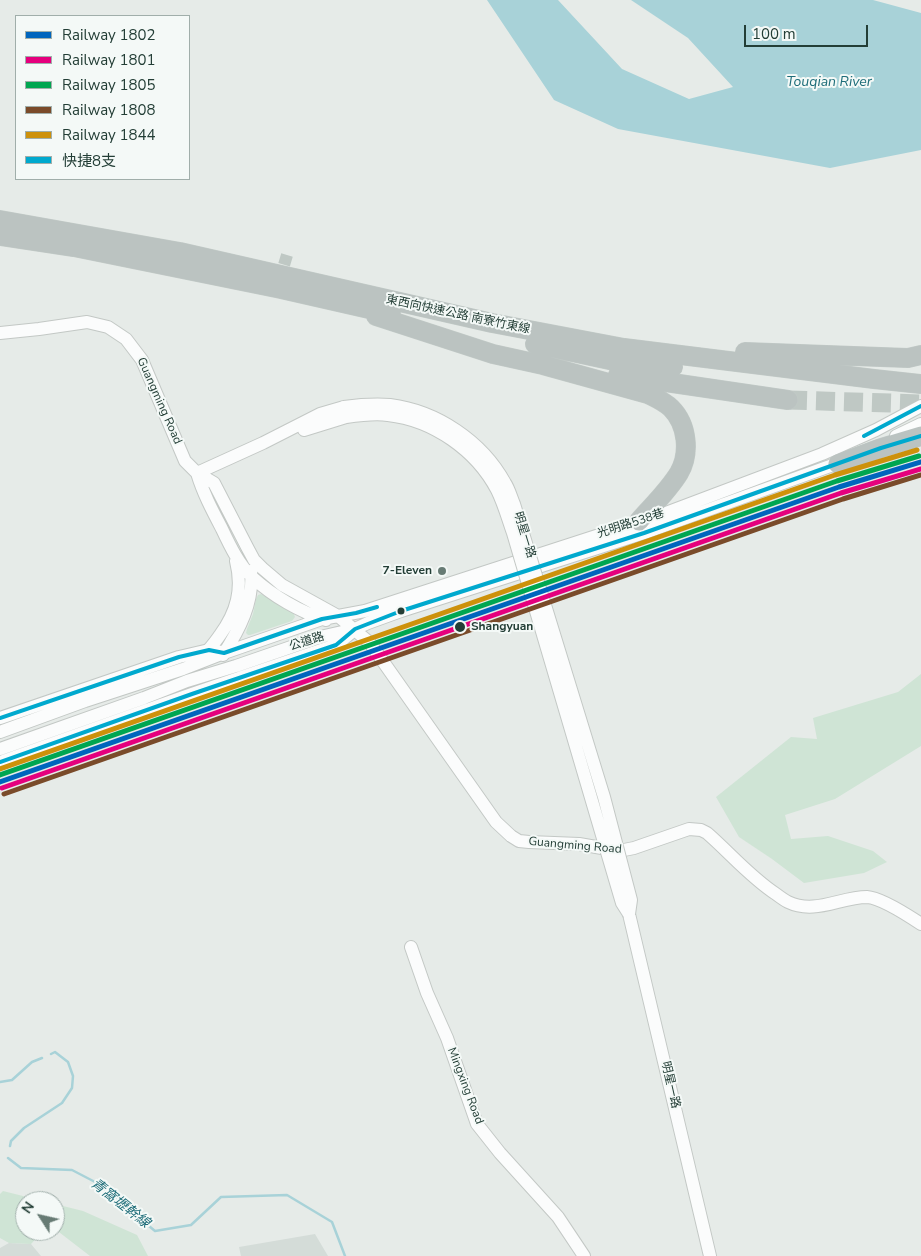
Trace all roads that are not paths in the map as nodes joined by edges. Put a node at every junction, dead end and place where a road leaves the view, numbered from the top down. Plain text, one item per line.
1 (0, 220) edge
2 (0, 236) edge
3 (335, 302) junction
4 (0, 332) edge
5 (624, 348) junction
6 (917, 359) edge
7 (543, 365) junction
8 (870, 383) junction
9 (921, 384) edge
10 (921, 395) edge
11 (788, 400) tunnel mouth
12 (921, 406) edge
13 (921, 424) edge
14 (921, 436) edge
15 (838, 464) junction
16 (197, 473) junction
17 (639, 521) junction
18 (231, 547) junction
19 (246, 548) junction
20 (252, 577) junction
21 (331, 618) junction
22 (354, 629) junction
23 (209, 650) junction
24 (224, 653) junction
25 (183, 669) junction
26 (207, 676) junction
27 (107, 688) junction
28 (192, 694) junction
29 (0, 718) edge
30 (0, 732) edge
31 (0, 749) edge
32 (0, 762) edge
33 (921, 924) edge
34 (411, 947) dead end
35 (584, 1256) edge
36 (710, 1256) edge

1 - 5 highway, 東西向快速公路 南寮竹東線
2 - 3 highway, 東西向快速公路 南寮竹東線
3 - 7 highway
3 - 8 highway, 東西向快速公路 南寮竹東線
4 - 16 street, Guangming Road
5 - 6 highway
5 - 8 highway, 東西向快速公路 南寮竹東線
7 - 11 highway
7 - 17 highway
8 - 9 highway, 東西向快速公路 南寮竹東線
8 - 10 highway, 東西向快速公路 南寮竹東線
12 - 17 street, 光明路538巷
13 - 15 street, 光明路538巷
14 - 15 highway
15 - 22 street, 光明路538巷
16 - 18 street, Guangming Road
16 - 19 street, Guangming Road
16 - 36 street, 明星一路, bridge
17 - 21 street, 光明路538巷
18 - 20 street, Guangming Road
18 - 23 street, 公道路
19 - 20 street
19 - 21 street, Guangming Road
20 - 21 street, Guangming Road
20 - 24 street
21 - 22 street, Guangming Road
21 - 24 street, 公道路
22 - 26 street, 公道路
22 - 28 street, 公道路
22 - 33 street, Guangming Road
23 - 24 street, 公道路
23 - 25 street, 公道路
23 - 27 street, 公道路
24 - 25 street, 公道路
24 - 26 street
25 - 27 street, 公道路
26 - 28 street
26 - 31 street, 公道路
27 - 29 street, 公道路
27 - 30 street, 公道路
28 - 32 street, 公道路
34 - 35 street, Mingxing Road

